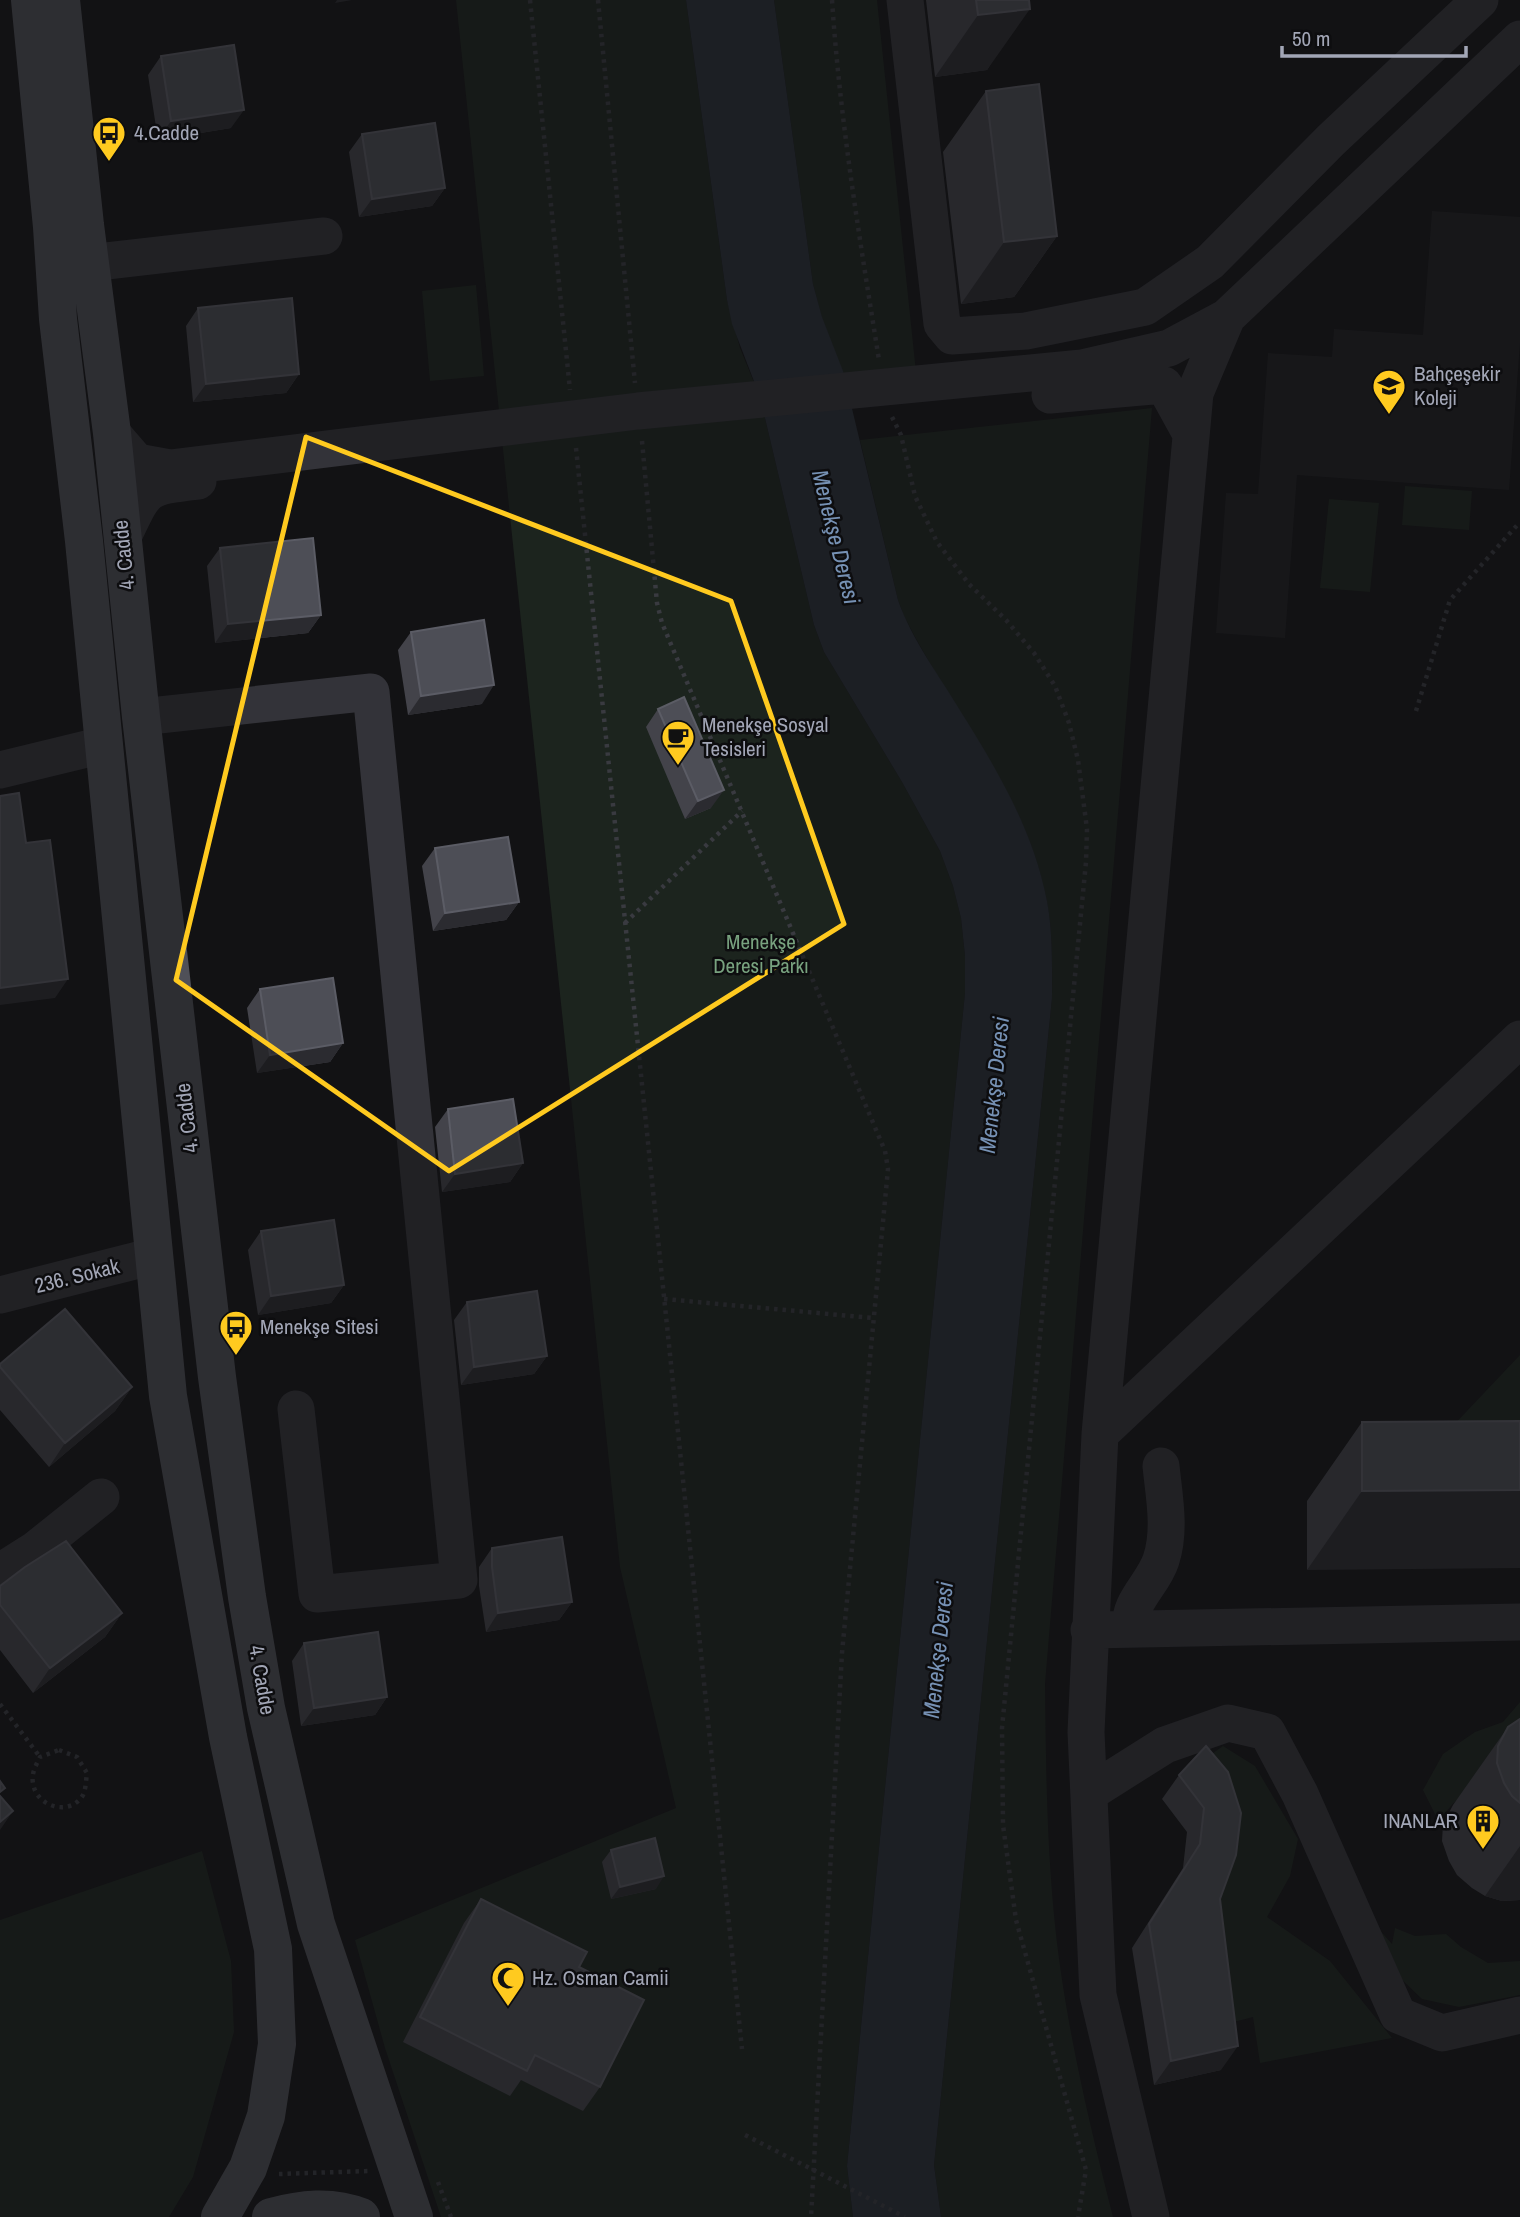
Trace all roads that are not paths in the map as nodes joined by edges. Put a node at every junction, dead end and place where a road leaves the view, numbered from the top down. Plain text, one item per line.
1 (4, 0) edge
2 (30, 0) edge
3 (61, 0) edge
4 (85, 0) edge
5 (905, 0) edge
6 (1474, 6) edge
7 (1513, 45) edge
8 (68, 226) junction
9 (324, 236) dead end
10 (89, 263) junction
11 (1227, 317) junction
12 (1210, 358) junction
13 (1164, 385) junction
14 (881, 395) junction
15 (574, 428) junction
16 (112, 433) junction
17 (1191, 434) junction
18 (122, 537) junction
19 (141, 717) junction
20 (103, 745) junction
21 (0, 770) edge
22 (1520, 1040) edge
23 (154, 1256) junction
24 (0, 1295) edge
25 (296, 1409) dead end
26 (1100, 1434) junction
27 (1161, 1466) dead end
28 (101, 1497) dead end
29 (0, 1573) edge
30 (1520, 1622) edge
31 (1131, 1629) junction
32 (1089, 1630) junction
33 (1089, 1793) junction
34 (1520, 2015) edge
35 (220, 2217) edge
36 (271, 2217) edge
37 (361, 2217) edge
38 (414, 2217) edge
39 (1151, 2217) edge

1 - 8 main road
2 - 8 main road, 4. Cadde
3 - 8 main road, 4. Cadde
4 - 8 main road
5 - 6 street
6 - 7 street
7 - 11 street
8 - 10 main road, 4. Cadde
8 - 20 main road, 4. Cadde
9 - 10 street
10 - 16 main road, 4. Cadde
11 - 12 street
11 - 14 street
12 - 13 street
12 - 17 street
13 - 14 street
13 - 17 street
14 - 15 street
15 - 16 street
15 - 18 street
16 - 18 main road, 4. Cadde
17 - 26 street
18 - 19 main road, 4. Cadde
19 - 25 street
19 - 38 main road, 4. Cadde
20 - 21 street
20 - 23 main road, 4. Cadde
22 - 26 street
23 - 24 street, 236. Sokak
23 - 35 main road, 4. Cadde
26 - 32 street
27 - 31 street
28 - 29 street
30 - 31 street
31 - 32 street
32 - 33 street
33 - 34 street
33 - 39 street
36 - 37 main road

